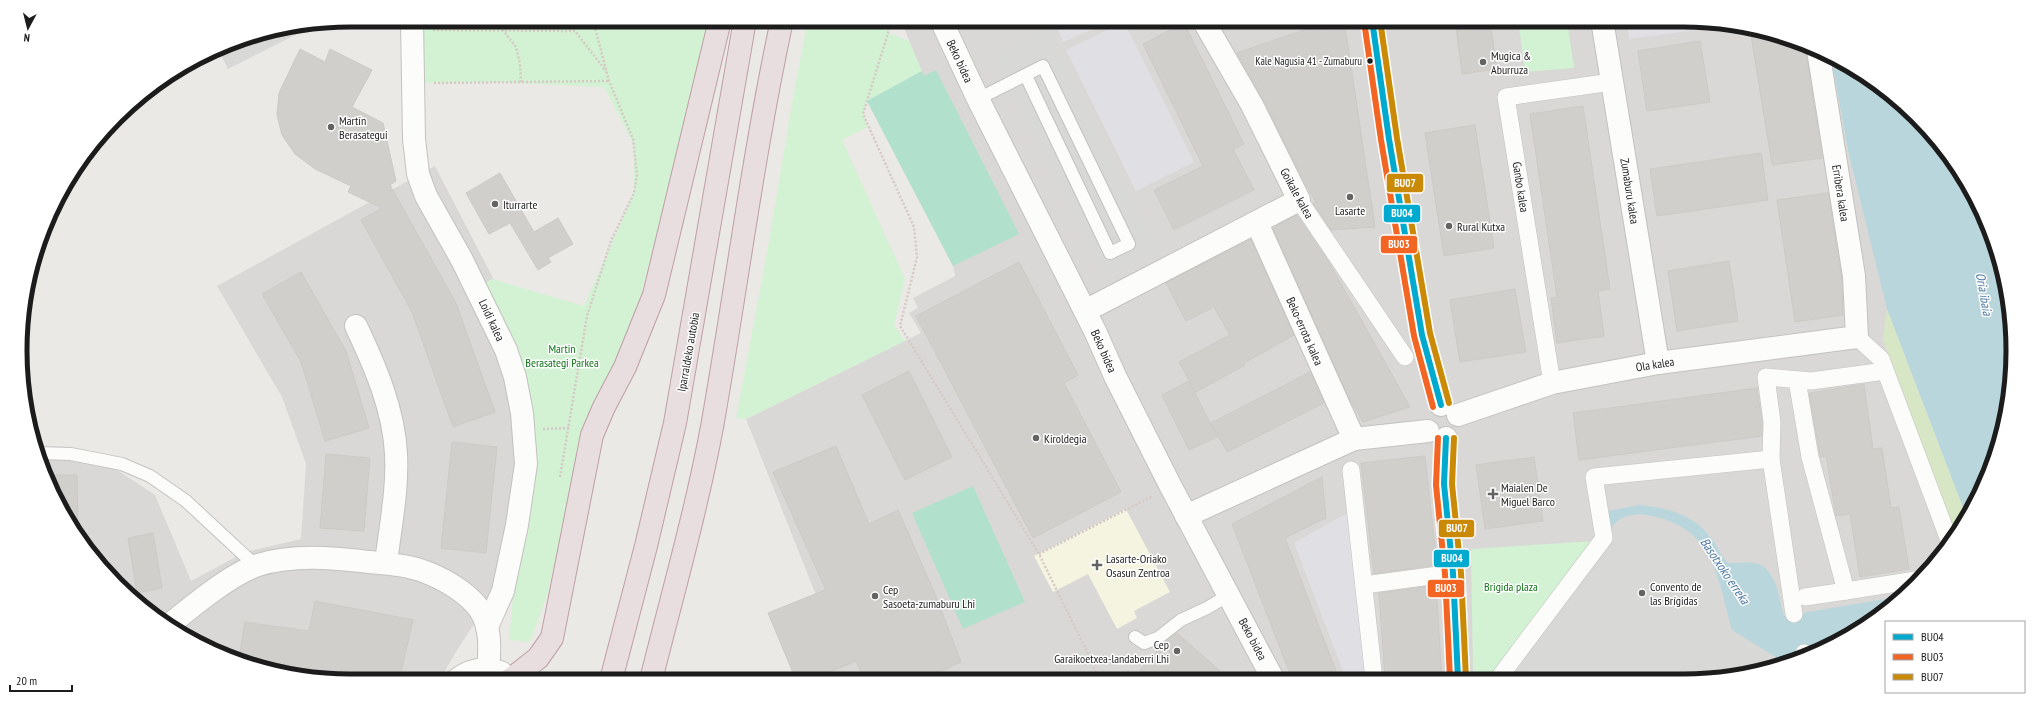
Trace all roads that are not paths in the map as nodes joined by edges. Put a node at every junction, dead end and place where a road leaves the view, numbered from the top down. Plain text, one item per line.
1 (412, 27) edge
2 (718, 27) edge
3 (744, 27) edge
4 (781, 27) edge
5 (945, 27) edge
6 (1207, 27) edge
7 (1373, 27) edge
8 (1603, 27) edge
9 (1819, 57) edge
10 (1026, 76) junction
11 (1612, 82) junction
12 (978, 99) junction
13 (1299, 200) junction
14 (1257, 223) junction
15 (1085, 311) junction
16 (356, 326) dead end
17 (1857, 337) junction
18 (1405, 357) dead end
19 (1658, 363) junction
20 (1885, 371) junction
21 (1797, 380) junction
22 (1552, 383) junction
23 (1449, 410) junction
24 (1437, 434) junction
25 (1354, 439) junction
26 (44, 453) edge
27 (1771, 459) junction
28 (1351, 470) dead end
29 (1186, 516) junction
30 (1947, 535) edge
31 (386, 563) junction
32 (256, 566) junction
33 (1453, 573) junction
34 (1909, 581) edge
35 (1364, 585) junction
36 (1846, 591) junction
37 (1229, 594) junction
38 (1805, 597) dead end
39 (1794, 614) dead end
40 (174, 621) edge
41 (487, 627) junction
42 (1135, 637) dead end
43 (488, 669) junction
44 (467, 674) edge
45 (504, 674) edge
46 (519, 674) edge
47 (613, 674) edge
48 (653, 674) edge
49 (1270, 674) edge
50 (1373, 674) edge
51 (1458, 674) edge
52 (1502, 674) edge

1 - 41 street, Loidi kalea
2 - 46 highway
3 - 47 highway, Iparraldeko autobia
4 - 48 highway
5 - 12 street, Beko bidea
6 - 13 street, Goikale kalea
7 - 23 street
8 - 11 street, Zumaburu kalea
9 - 17 street, Erribera kalea
10 - 10 lane
10 - 12 lane
11 - 19 street, Zumaburu kalea
11 - 22 street, Ganbo kalea
12 - 15 street, Beko bidea
13 - 14 street
13 - 18 street, Goikale kalea
14 - 15 street
14 - 25 street, Beko-errota kalea
15 - 29 street, Beko bidea
16 - 31 street
17 - 19 street, Ola kalea
17 - 20 street
19 - 22 street, Ola kalea
20 - 21 street
20 - 30 street
21 - 27 street
21 - 36 street
22 - 23 street, Ola kalea
23 - 24 street
23 - 24 street, Ola kalea
24 - 25 street
24 - 33 street
25 - 29 street
26 - 32 lane
27 - 39 street
27 - 52 street
28 - 35 street
29 - 37 street, Beko bidea
31 - 32 street
31 - 41 street
32 - 40 street
33 - 35 street
33 - 51 street
34 - 36 street
35 - 50 street
36 - 38 street
37 - 42 lane
37 - 49 street, Beko bidea
41 - 43 street
43 - 44 street
43 - 45 street

